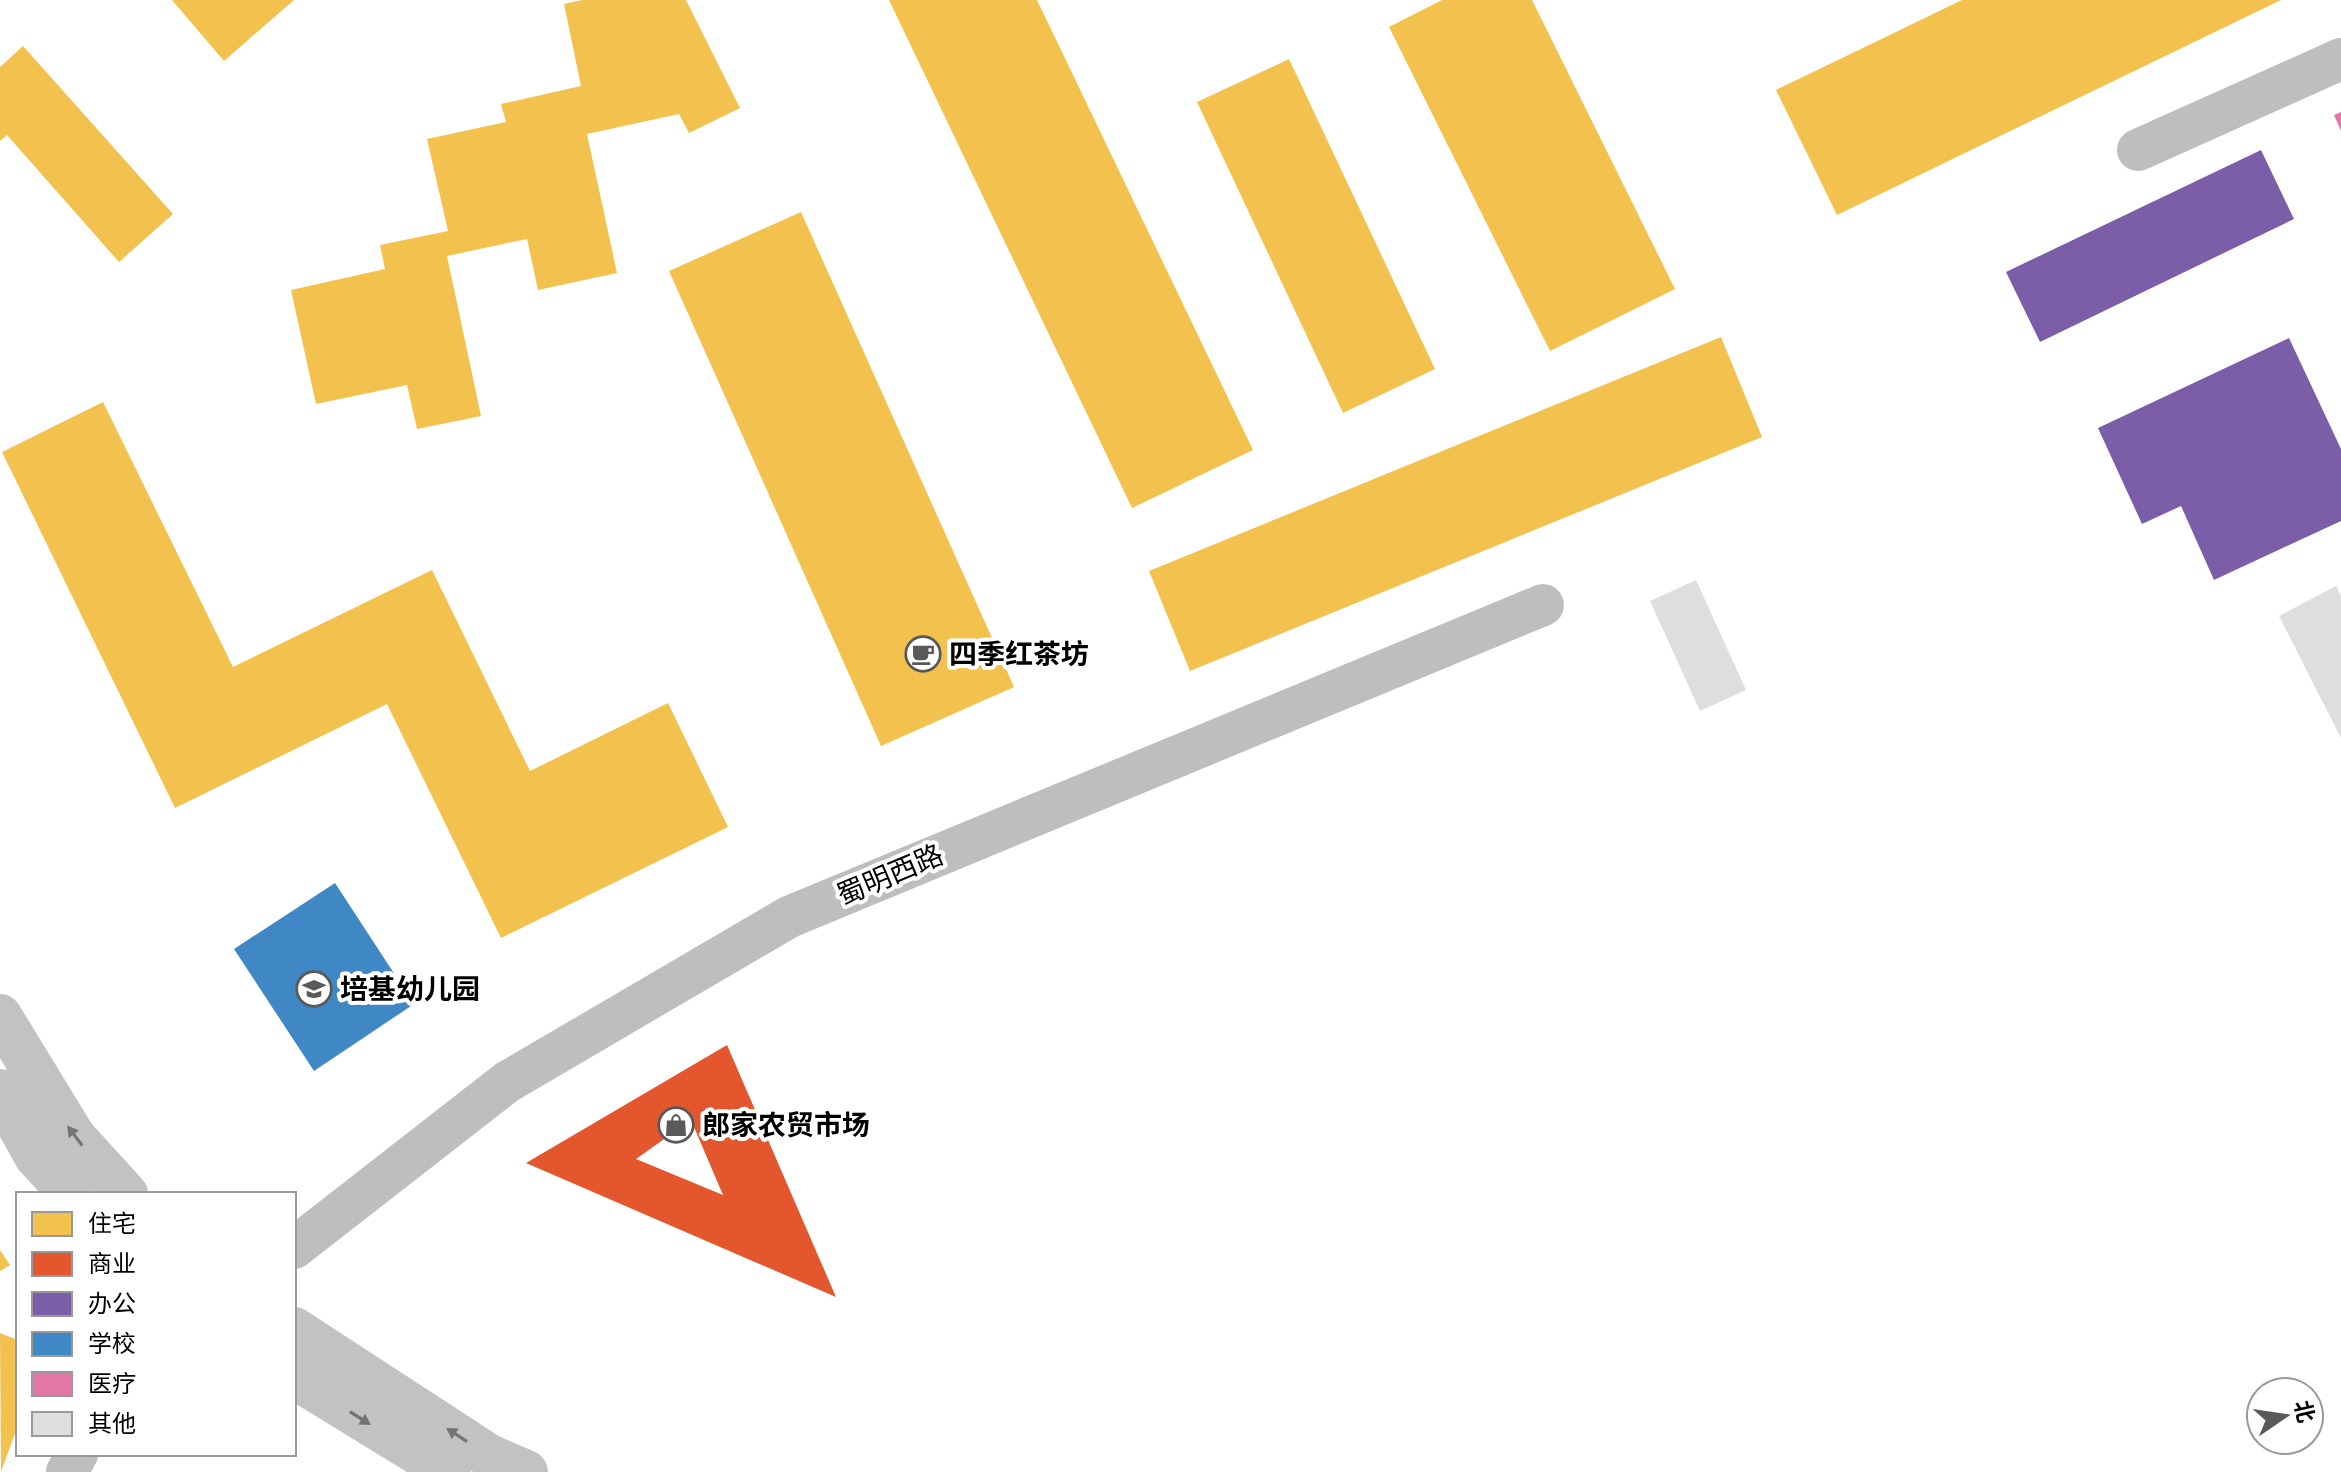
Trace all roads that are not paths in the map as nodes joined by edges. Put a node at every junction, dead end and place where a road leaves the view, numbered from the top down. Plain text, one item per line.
1 (2341, 59) edge
2 (2138, 150) dead end
3 (1543, 605) dead end
4 (0, 1016) edge
5 (0, 1091) edge
6 (69, 1192) edge
7 (124, 1192) edge
8 (296, 1246) edge
9 (296, 1330) edge
10 (296, 1378) edge
11 (449, 1472) edge
12 (526, 1472) edge

1 - 2 street
3 - 8 street, 蜀明西路
7 -> 4 street
5 - 6 street
12 -> 9 street
10 -> 11 street

